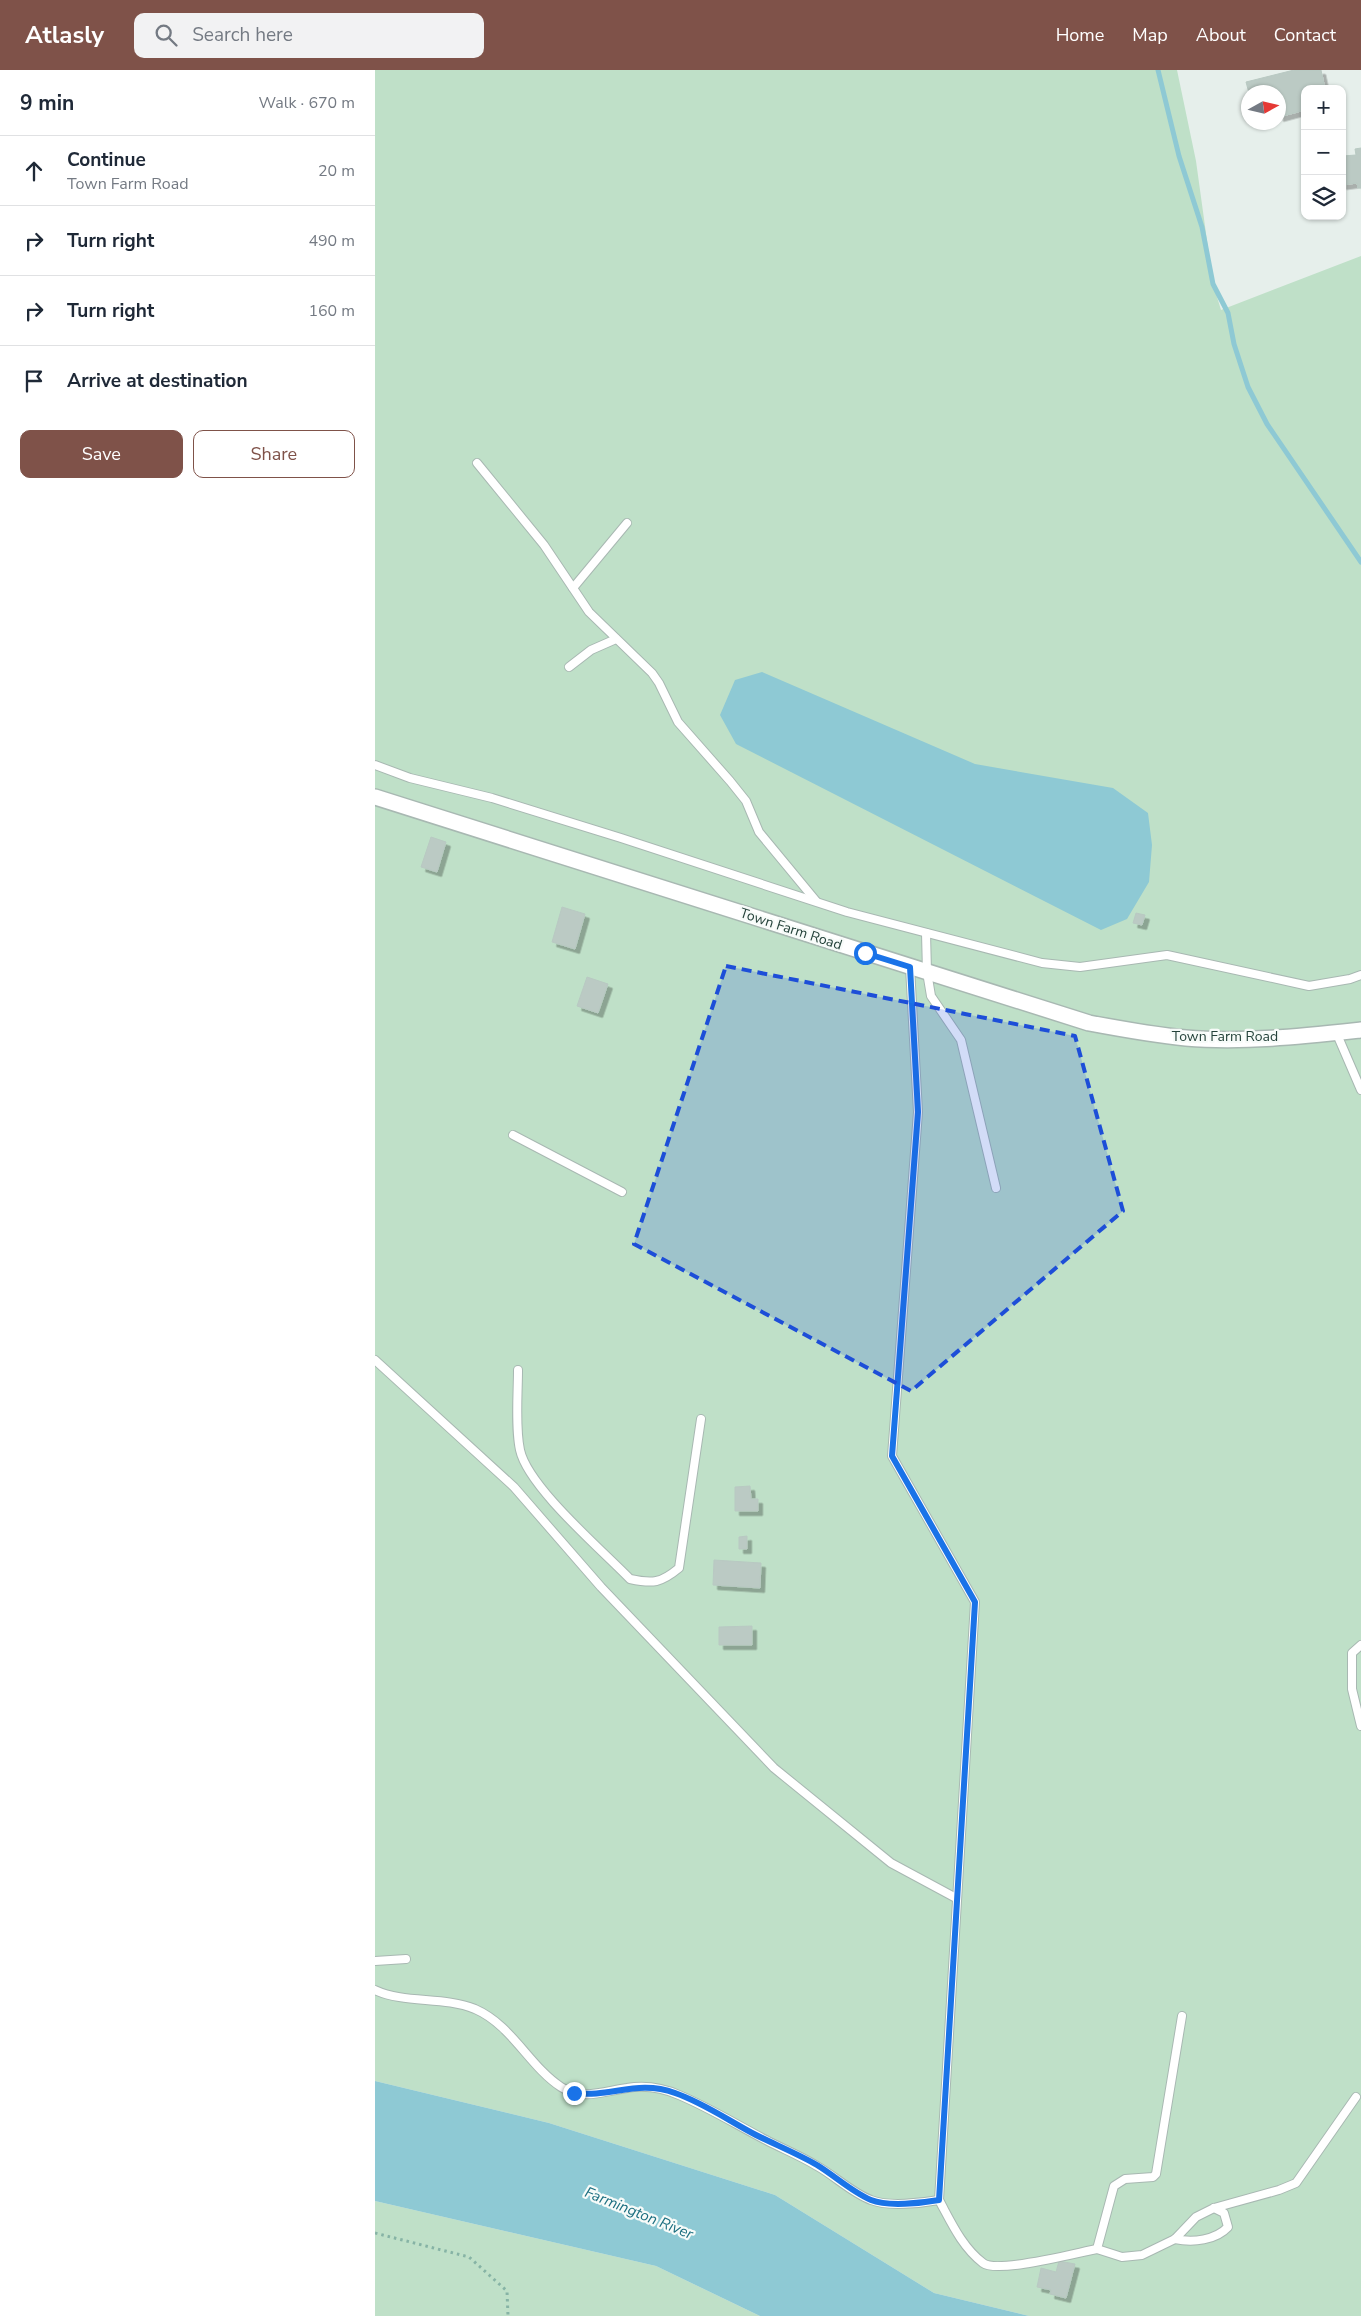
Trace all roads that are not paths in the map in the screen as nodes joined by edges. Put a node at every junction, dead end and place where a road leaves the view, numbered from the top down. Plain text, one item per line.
1 (477, 463) dead end
2 (627, 523) dead end
3 (573, 588) junction
4 (616, 639) junction
5 (569, 667) dead end
6 (375, 765) edge
7 (375, 797) edge
8 (817, 902) junction
9 (926, 933) junction
10 (910, 967) junction
11 (927, 972) junction
12 (1361, 975) edge
13 (1361, 1030) edge
14 (1336, 1032) junction
15 (1361, 1090) edge
16 (513, 1135) dead end
17 (996, 1188) dead end
18 (622, 1192) dead end
19 (375, 1360) edge
20 (519, 1370) dead end
21 (701, 1419) dead end
22 (1361, 1645) edge
23 (1361, 1726) edge
24 (957, 1898) junction
25 (406, 1959) dead end
26 (375, 1961) edge
27 (375, 1990) edge
28 (1182, 2016) dead end
29 (1356, 2097) dead end
30 (939, 2200) junction
31 (1214, 2208) junction
32 (1175, 2239) junction
33 (1097, 2249) junction

1 - 3 lane
2 - 3 lane
3 - 4 lane
4 - 5 lane
4 - 8 lane
6 - 8 lane
7 - 10 street, Town Farm Road
8 - 9 lane
9 - 11 lane
9 - 12 lane
10 - 11 street, Town Farm Road
10 - 24 lane
11 - 14 street, Town Farm Road
11 - 17 lane
13 - 14 street, Town Farm Road
14 - 15 lane
16 - 18 lane
19 - 24 lane
20 - 21 lane
22 - 23 lane
24 - 30 lane
25 - 26 lane
27 - 30 lane
28 - 33 lane
29 - 31 lane
30 - 33 lane
31 - 32 lane
31 - 32 lane
32 - 33 lane

